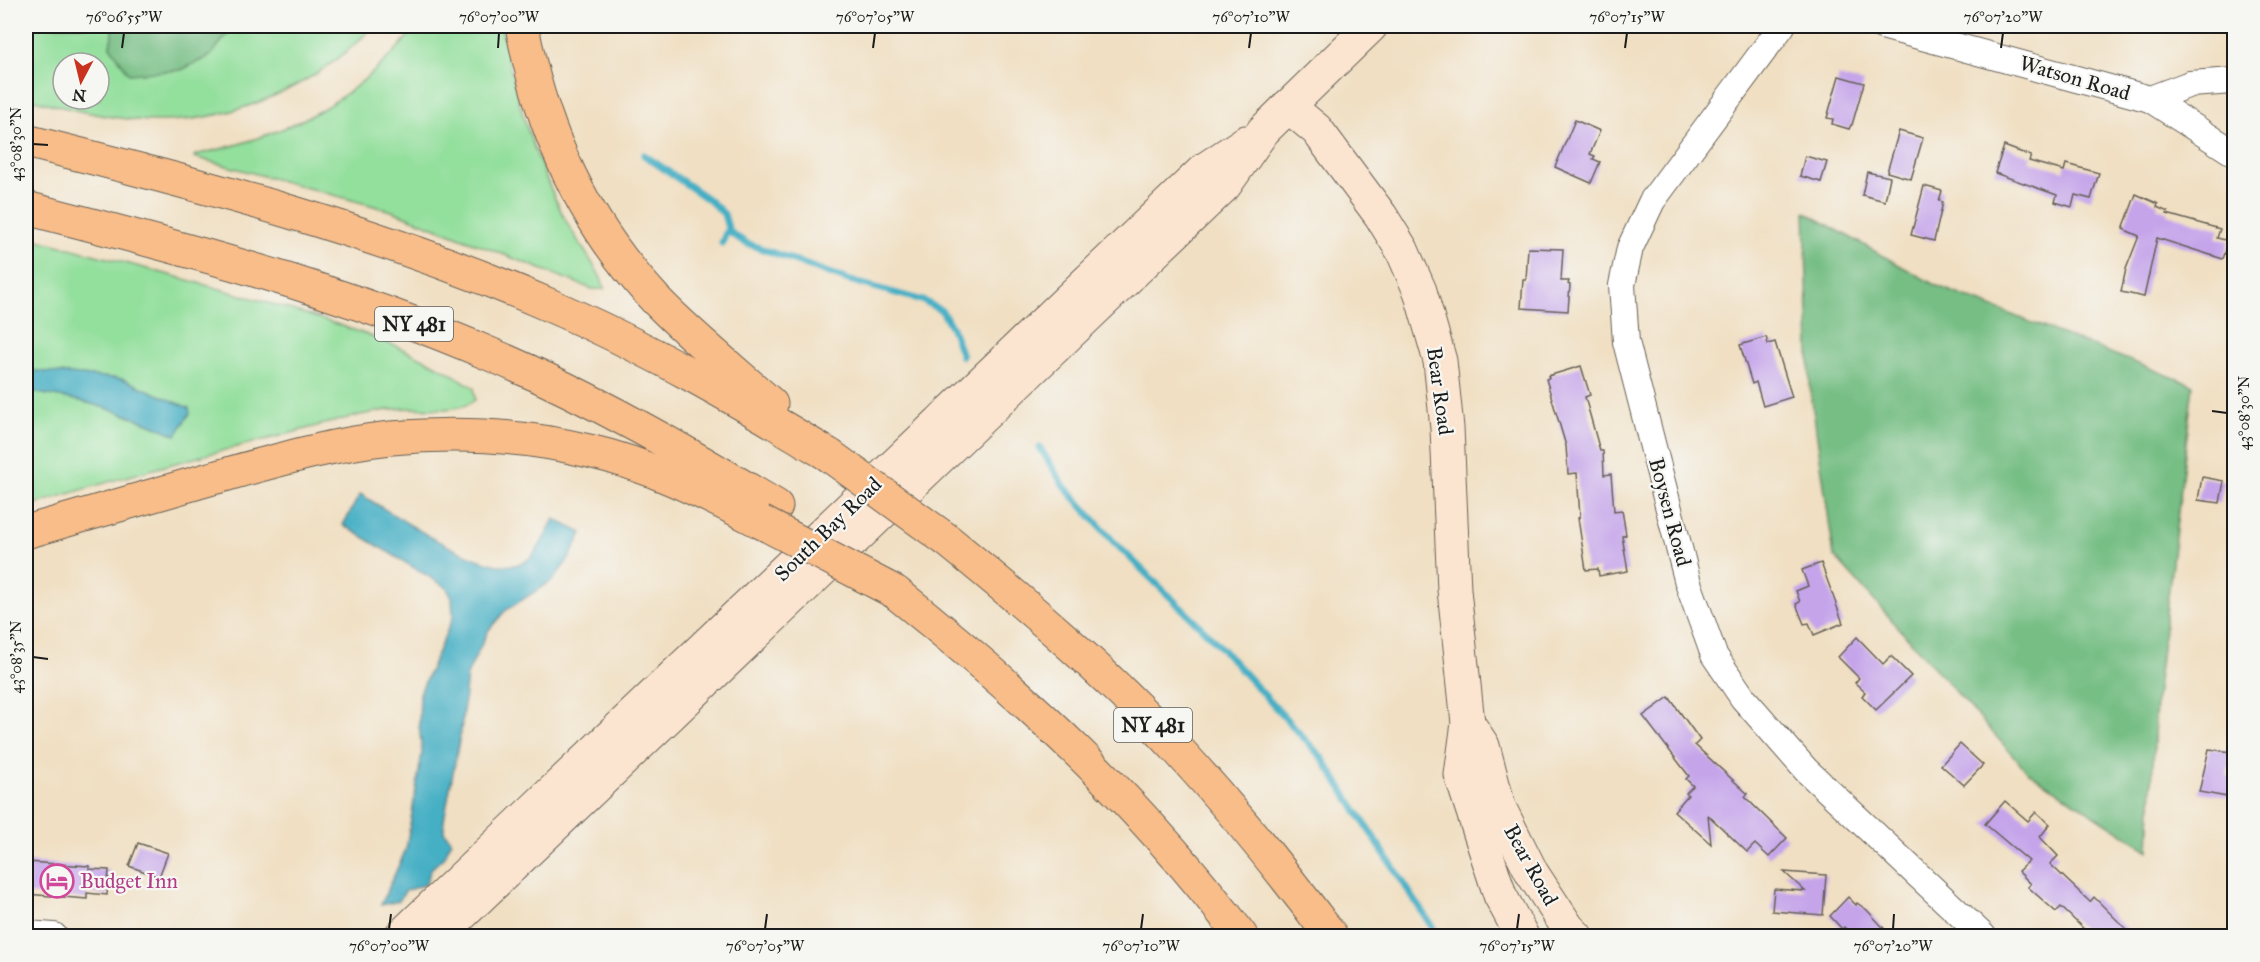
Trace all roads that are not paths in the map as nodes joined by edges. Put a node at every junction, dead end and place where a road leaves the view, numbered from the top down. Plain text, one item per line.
1 (522, 26) edge
2 (1371, 26) edge
3 (1782, 26) edge
4 (1882, 26) edge
5 (2235, 81) edge
6 (2150, 99) junction
7 (1288, 106) junction
8 (1263, 131) junction
9 (26, 141) edge
10 (2235, 153) edge
11 (26, 208) edge
12 (829, 454) junction
13 (768, 514) junction
14 (26, 532) edge
15 (1468, 723) junction
16 (26, 934) edge
17 (54, 936) edge
18 (401, 936) edge
19 (439, 936) edge
20 (1240, 936) edge
21 (1331, 936) edge
22 (1522, 936) edge
23 (1576, 936) edge
24 (1983, 936) edge

1 - 12 highway
2 - 7 street, South Bay Road
3 - 24 street, Boysen Road
4 - 6 street, Watson Road
5 - 6 street, Watson Road
6 - 10 street
7 - 8 street, South Bay Road
7 - 15 street, Bear Road
8 - 18 street, South Bay Road
8 - 19 street, South Bay Road
9 - 12 highway, NY 481
11 - 13 highway, NY 481
12 - 21 highway, NY 481, bridge
13 - 14 highway
13 - 20 highway, NY 481, bridge
15 - 22 street, Bear Road
15 - 23 street, Bear Road
16 - 17 street

